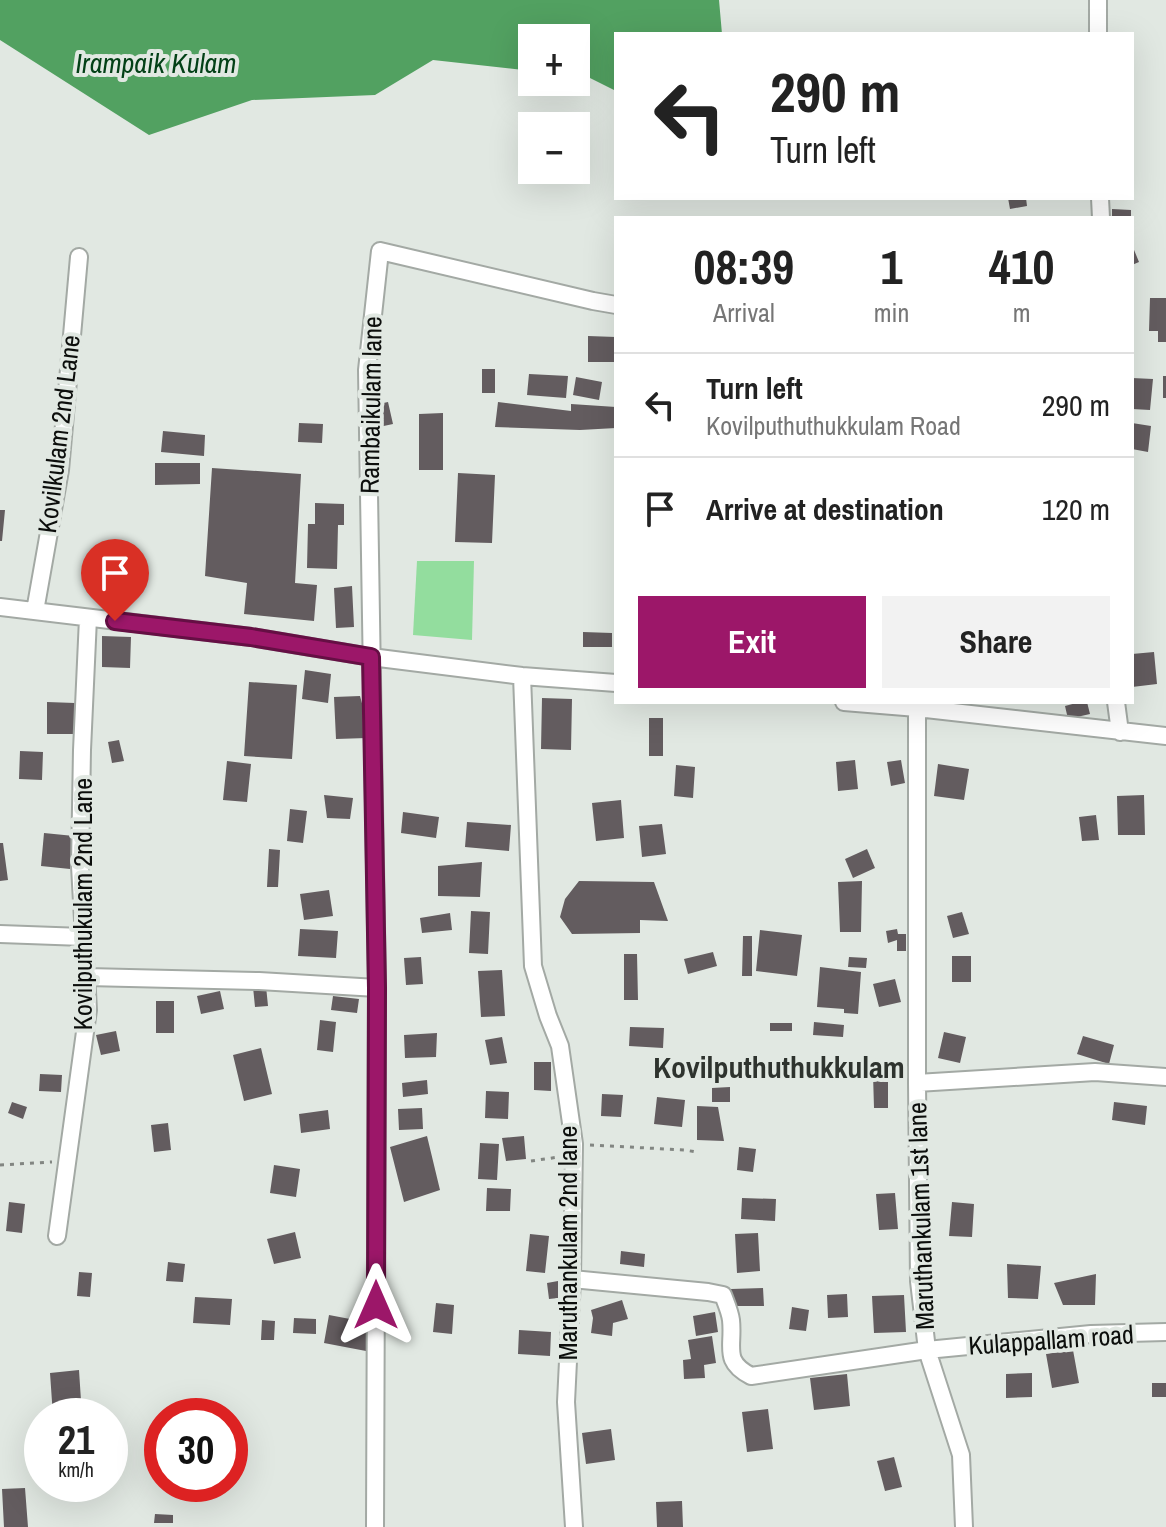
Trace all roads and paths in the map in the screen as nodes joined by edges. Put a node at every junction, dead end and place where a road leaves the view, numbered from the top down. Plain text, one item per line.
1 (1098, 0) edge
2 (1098, 32) edge
3 (79, 257) dead end
4 (614, 305) edge
5 (0, 607) edge
6 (35, 611) junction
7 (88, 618) junction
8 (371, 657) junction
9 (522, 676) junction
10 (614, 683) edge
11 (868, 704) edge
12 (1116, 704) edge
13 (917, 708) junction
14 (1120, 732) junction
15 (1166, 736) edge
16 (0, 934) edge
17 (83, 937) junction
18 (87, 977) junction
19 (377, 988) junction
20 (1166, 1077) edge
21 (917, 1083) junction
22 (574, 1144) junction
23 (696, 1152) dead end
24 (68, 1161) junction
25 (531, 1161) dead end
26 (0, 1165) edge
27 (57, 1236) dead end
28 (572, 1279) junction
29 (1166, 1332) edge
30 (927, 1350) junction
31 (375, 1527) edge
32 (574, 1527) edge
33 (964, 1527) edge

1 - 2 street
3 - 6 street, Kovilkulam 2nd Lane
4 - 8 street, Rambaikulam lane
5 - 6 street
6 - 7 street
7 - 8 street
7 - 17 street, Kovilputhukulam 2nd Lane
8 - 9 street
8 - 19 street
9 - 10 street
9 - 22 street, Maruthankulam 2nd lane
11 - 13 street
12 - 14 street
13 - 14 street
13 - 21 street, Maruthankulam 1st lane
14 - 15 street
16 - 17 street
17 - 18 street, Kovilputhukulam 2nd Lane
18 - 19 street
18 - 24 street, Kovilputhukulam 2nd Lane
19 - 31 street
20 - 21 street
21 - 30 street, Maruthankulam 1st lane
22 - 23 path
22 - 25 path
22 - 28 street, Maruthankulam 2nd lane
24 - 26 path
24 - 27 street, Kovilputhukulam 2nd Lane
28 - 30 street, Kulappallam road
28 - 32 street, Maruthankulam 2nd lane
29 - 30 street, Kulappallam road
30 - 33 street, Maruthankulam 1st lane

